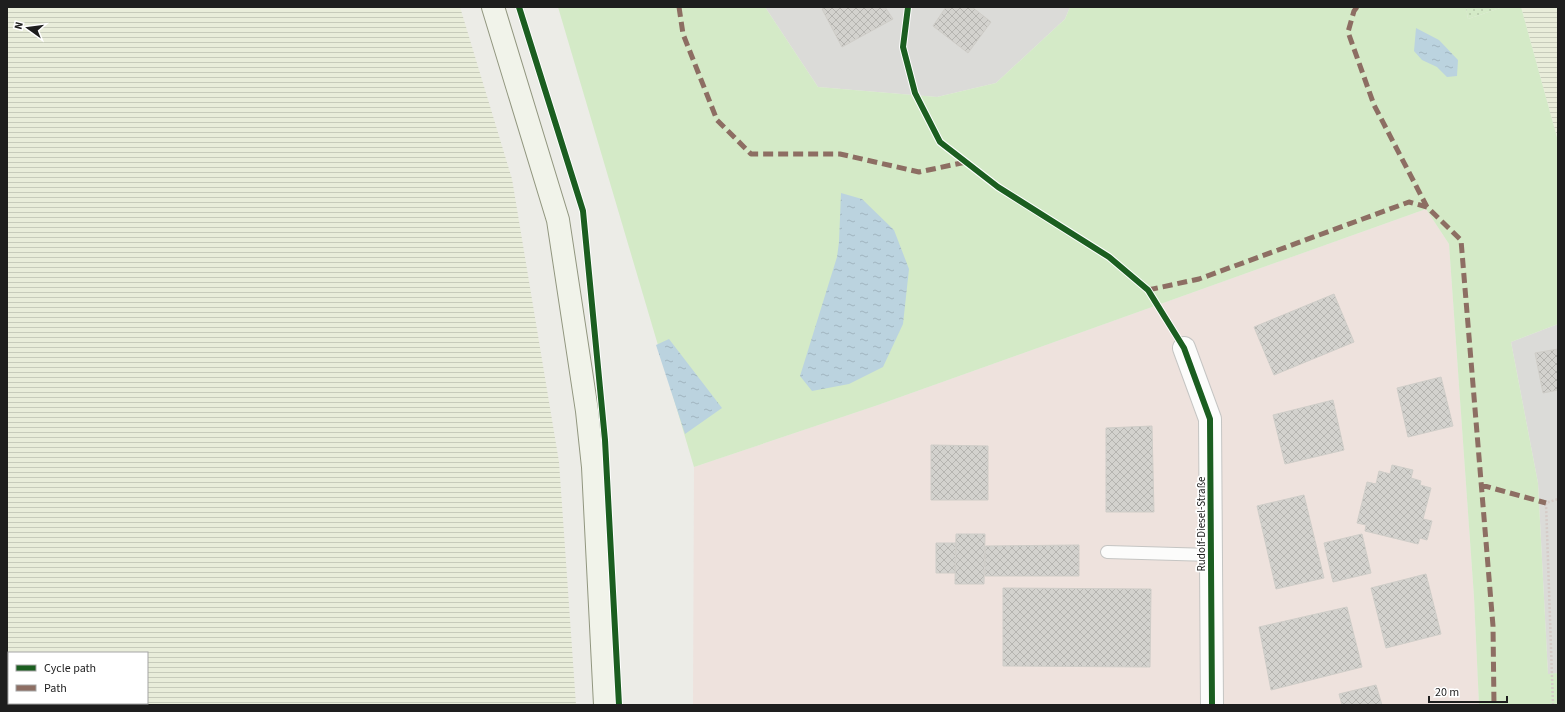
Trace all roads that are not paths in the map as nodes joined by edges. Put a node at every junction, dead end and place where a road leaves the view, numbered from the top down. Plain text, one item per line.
1 (493, 7) edge
2 (1184, 348) dead end
3 (1107, 552) dead end
4 (1211, 555) junction
5 (605, 705) edge
6 (1212, 705) edge

1 - 5 main road
2 - 4 street, Rudolf-Diesel-Straße
3 - 4 lane
4 - 6 street, Rudolf-Diesel-Straße

